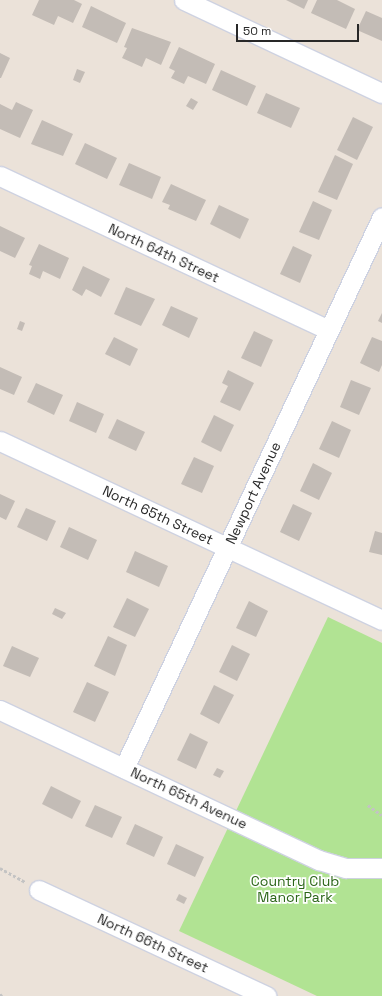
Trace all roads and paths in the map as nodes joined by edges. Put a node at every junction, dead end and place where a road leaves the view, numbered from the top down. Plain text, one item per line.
1 (184, 0) edge
2 (382, 93) edge
3 (0, 176) edge
4 (382, 218) edge
5 (329, 330) junction
6 (0, 441) edge
7 (227, 547) junction
8 (382, 620) edge
9 (0, 710) edge
10 (124, 768) junction
11 (368, 805) dead end
12 (382, 815) edge
13 (0, 868) edge
14 (382, 868) edge
15 (39, 890) joint
16 (0, 994) edge
17 (2, 996) edge
18 (266, 996) edge

1 - 2 street
3 - 5 street, North 64th Street
4 - 5 street, Newport Avenue
5 - 7 street, Newport Avenue
6 - 7 street, North 65th Street
7 - 8 street, North 65th Street
7 - 10 street, Newport Avenue
9 - 10 street, North 65th Avenue
10 - 14 street, North 65th Avenue
11 - 12 path
13 - 15 path
15 - 18 street, North 66th Street
16 - 17 path

